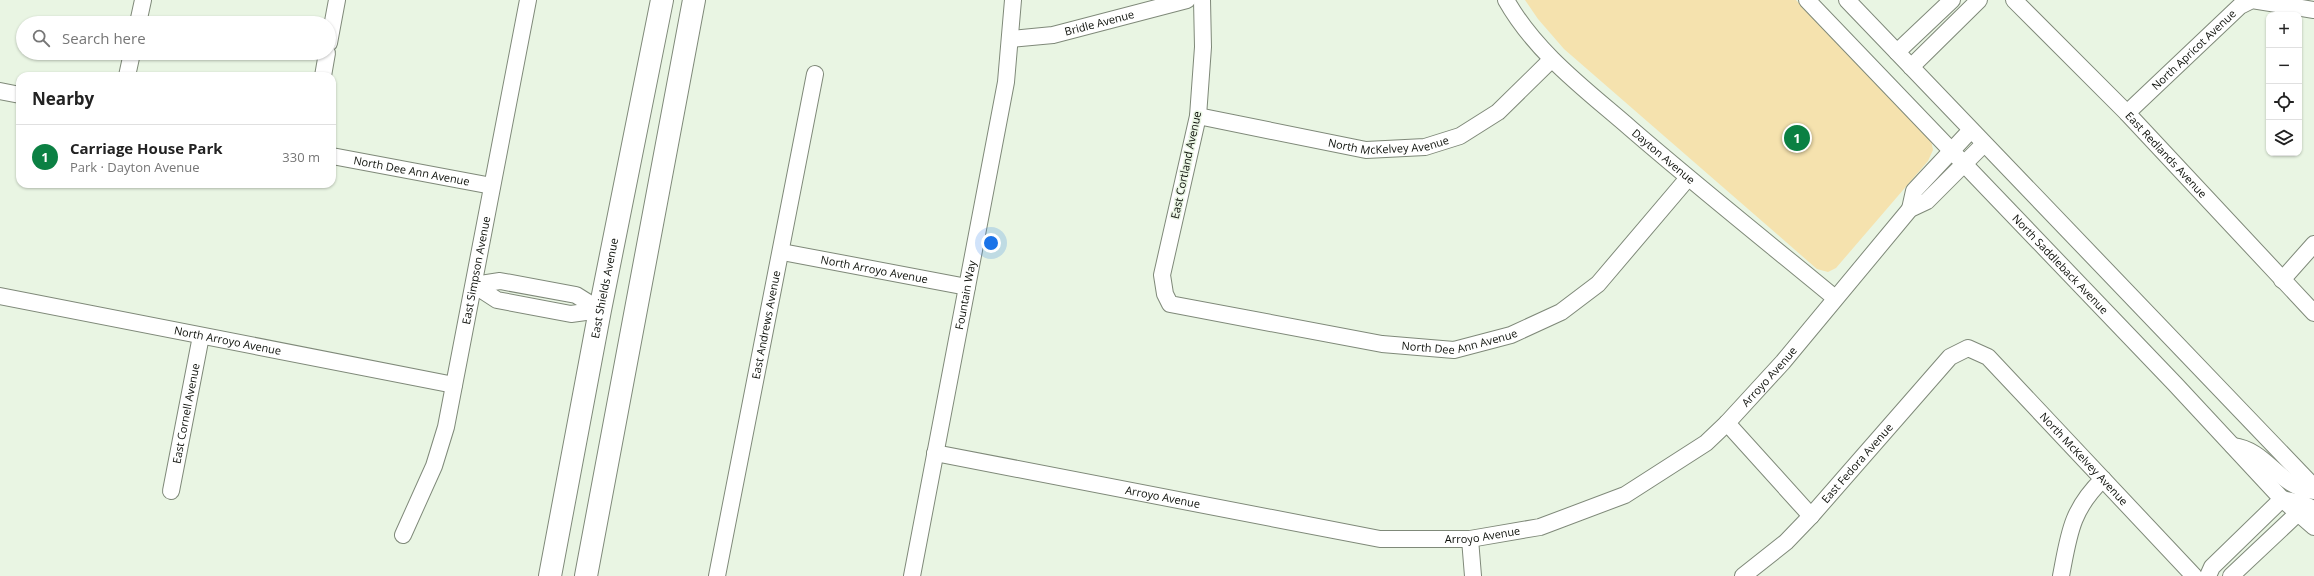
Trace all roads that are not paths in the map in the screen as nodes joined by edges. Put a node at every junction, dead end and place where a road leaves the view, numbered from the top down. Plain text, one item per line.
1 (143, 0) edge
2 (337, 0) edge
3 (528, 0) edge
4 (662, 0) edge
5 (694, 0) edge
6 (1187, 0) edge
7 (1202, 0) edge
8 (1506, 0) edge
9 (1807, 0) edge
10 (1847, 0) edge
11 (1952, 0) edge
12 (1979, 0) edge
13 (2014, 0) edge
14 (1010, 5) edge
15 (2314, 10) edge
16 (140, 16) edge
17 (334, 16) edge
18 (1010, 39) junction
19 (1897, 52) junction
20 (130, 60) edge
21 (326, 60) edge
22 (1551, 60) junction
23 (1911, 67) junction
24 (128, 72) edge
25 (324, 72) edge
26 (816, 74) dead end
27 (0, 91) edge
28 (16, 94) edge
29 (2128, 113) junction
30 (1198, 116) junction
31 (1971, 130) junction
32 (1984, 144) junction
33 (1951, 150) junction
34 (336, 157) edge
35 (1964, 163) junction
36 (1688, 178) junction
37 (492, 186) junction
38 (1910, 209) junction
39 (2314, 244) edge
40 (782, 252) junction
41 (2282, 280) junction
42 (474, 285) junction
43 (967, 287) junction
44 (0, 296) edge
45 (1835, 298) junction
46 (1170, 304) joint
47 (600, 310) junction
48 (2314, 313) edge
49 (201, 336) junction
50 (1968, 348) joint
51 (454, 385) junction
52 (1727, 423) junction
53 (2233, 446) junction
54 (935, 453) junction
55 (2103, 479) junction
56 (2312, 482) edge
57 (171, 491) dead end
58 (2282, 499) junction
59 (2314, 509) edge
60 (2297, 514) junction
61 (1811, 516) junction
62 (2314, 527) edge
63 (403, 535) dead end
64 (1470, 539) junction
65 (550, 576) edge
66 (586, 576) edge
67 (717, 576) edge
68 (912, 576) edge
69 (1473, 576) edge
70 (1742, 576) edge
71 (2061, 576) edge
72 (2194, 576) edge
73 (2208, 576) edge
74 (2231, 576) edge

1 - 16 street
2 - 17 street
3 - 37 street, East Simpson Avenue
4 - 47 main road, East Shields Avenue
5 - 66 main road
6 - 18 street, Bridle Avenue
7 - 30 street, East Cortland Avenue
8 - 22 street, Dayton Avenue
9 - 33 street, North Saddleback Avenue
10 - 19 street
11 - 19 street
12 - 23 street
13 - 29 street, East Redlands Avenue
14 - 18 street, Fountain Way
15 - 29 street, North Apricot Avenue
18 - 43 street, Fountain Way
19 - 23 street
20 - 24 street
21 - 25 street
22 - 30 street, North McKelvey Avenue
22 - 36 street, Dayton Avenue
23 - 31 street
26 - 40 street, East Andrews Avenue
27 - 28 street
29 - 41 street, East Redlands Avenue
30 - 46 street, East Cortland Avenue
31 - 32 street
31 - 33 street, Arroyo Avenue
32 - 35 street, Arroyo Avenue
32 - 56 street
33 - 35 street, North Saddleback Avenue
33 - 38 street, Arroyo Avenue
34 - 37 street, North Dee Ann Avenue
35 - 38 street, Arroyo Avenue
35 - 53 street, North Saddleback Avenue
36 - 45 street, Dayton Avenue
36 - 46 street, North Dee Ann Avenue
37 - 42 street, East Simpson Avenue
38 - 45 street, Arroyo Avenue
39 - 41 street
40 - 43 street, North Arroyo Avenue
40 - 67 street, East Andrews Avenue
41 - 48 street, East Redlands Avenue
42 - 47 street
42 - 51 street, East Simpson Avenue
43 - 54 street, Fountain Way
44 - 49 street, North Arroyo Avenue
45 - 52 street, Arroyo Avenue
47 - 65 main road, East Shields Avenue
49 - 51 street, North Arroyo Avenue
49 - 57 street, East Cornell Avenue
50 - 55 street, North McKelvey Avenue
50 - 61 street, East Fedora Avenue
51 - 63 street, East Simpson Avenue
52 - 61 street
52 - 64 street, Arroyo Avenue
53 - 56 street
53 - 58 street, North Saddleback Avenue
54 - 64 street, Arroyo Avenue
54 - 68 street, Fountain Way
55 - 71 street
55 - 72 street, North McKelvey Avenue
58 - 59 street
58 - 60 street, North Saddleback Avenue
58 - 73 street
60 - 62 street, North Saddleback Avenue
60 - 74 street
61 - 70 street, East Fedora Avenue
64 - 69 street

